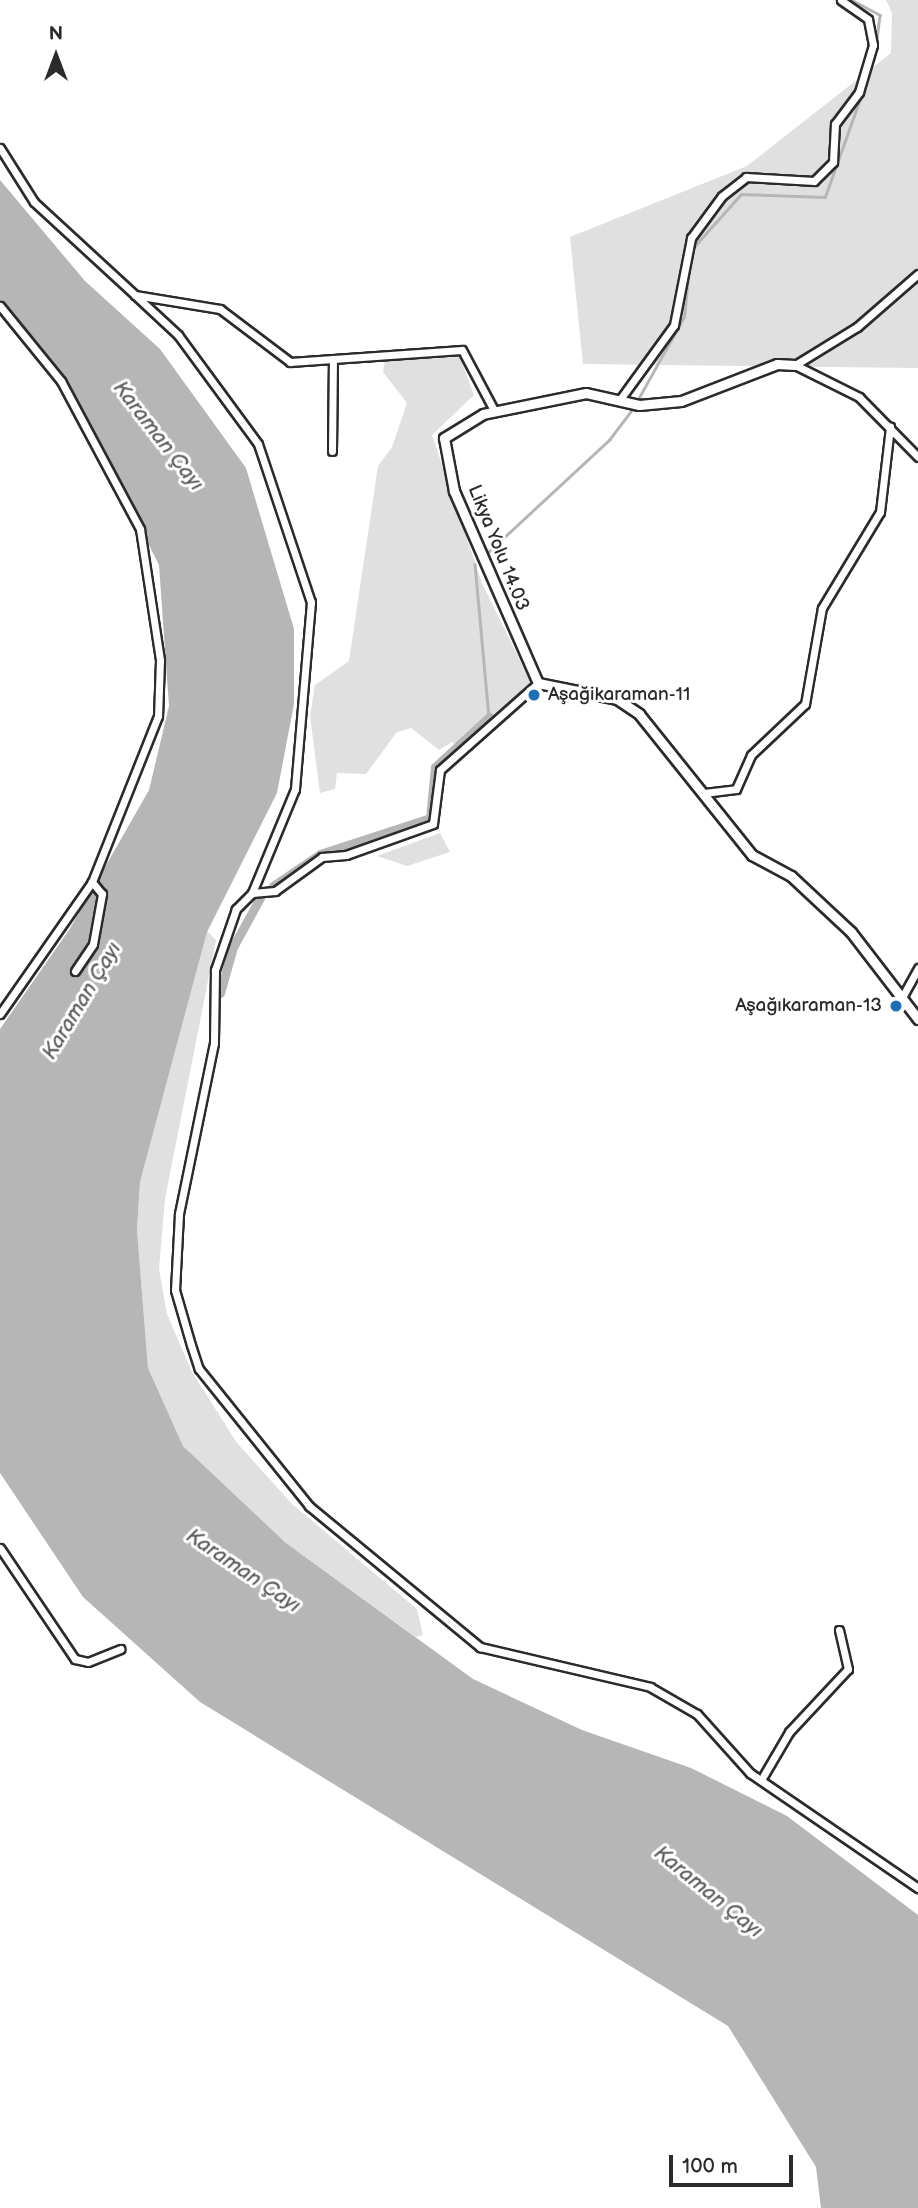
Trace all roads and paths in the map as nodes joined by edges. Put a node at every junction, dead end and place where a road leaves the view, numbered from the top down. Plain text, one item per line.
1 (841, 0) edge
2 (0, 148) edge
3 (918, 274) edge
4 (135, 295) junction
5 (0, 306) edge
6 (333, 359) junction
7 (795, 365) junction
8 (621, 398) junction
9 (495, 412) junction
10 (890, 427) junction
11 (332, 451) dead end
12 (918, 457) edge
13 (538, 683) junction
14 (704, 793) junction
15 (92, 882) junction
16 (252, 892) junction
17 (918, 968) edge
18 (75, 971) dead end
19 (900, 1001) junction
20 (0, 1014) edge
21 (918, 1019) edge
22 (0, 1548) edge
23 (839, 1630) dead end
24 (121, 1649) dead end
25 (761, 1780) junction
26 (918, 1888) edge

1 - 8 street
2 - 4 street
3 - 7 street
4 - 6 street
4 - 16 street
5 - 15 street
6 - 9 street
6 - 11 street
7 - 8 street, Likya Yolu 14.03
7 - 10 street
8 - 9 street, Likya Yolu 14.03
9 - 13 street, Likya Yolu 14.03
10 - 12 street
10 - 14 street
13 - 14 street
13 - 16 street
14 - 19 street
15 - 18 street
15 - 20 street
16 - 25 street
17 - 19 street
19 - 21 street
22 - 24 street
23 - 25 street
25 - 26 street

